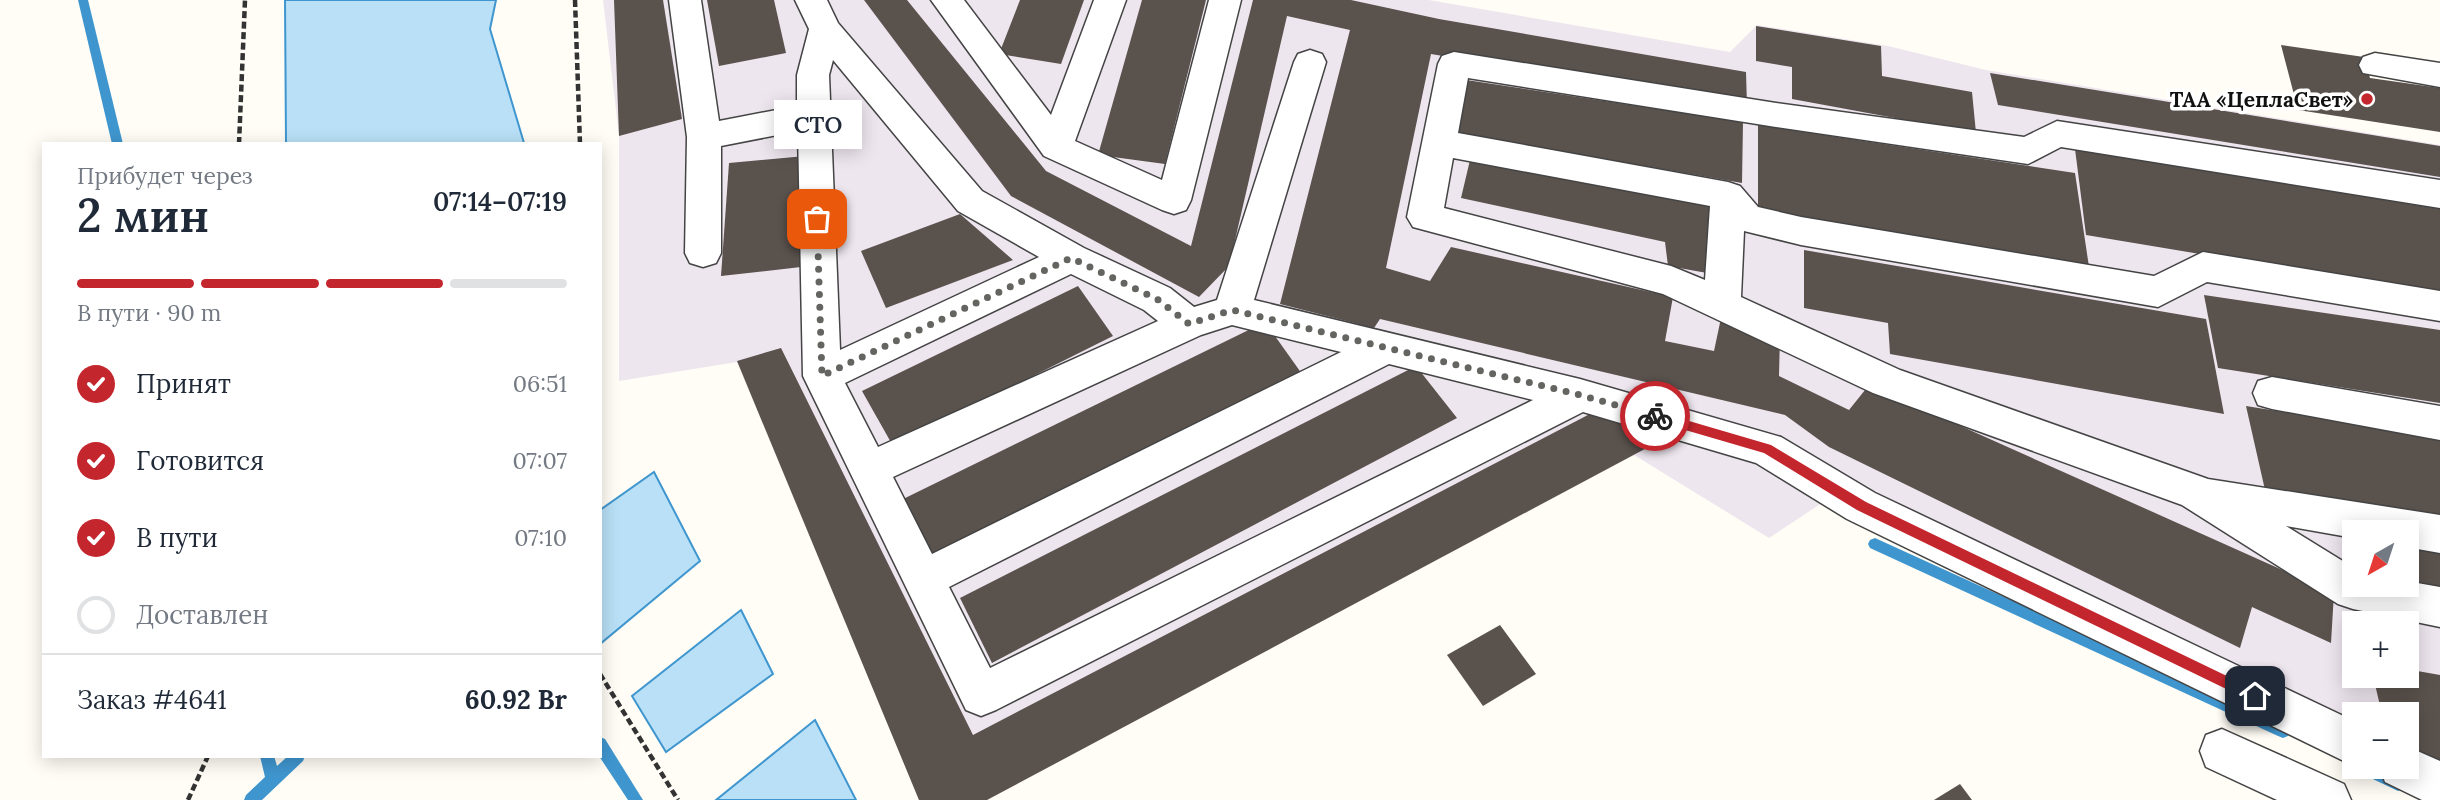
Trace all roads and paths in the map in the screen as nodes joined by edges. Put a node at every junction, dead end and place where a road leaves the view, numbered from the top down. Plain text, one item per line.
1 (245, 0) edge
2 (575, 0) edge
3 (685, 0) edge
4 (1110, 0) edge
5 (1225, 0) edge
6 (963, 8) edge
7 (818, 14) edge
8 (1310, 62) dead end
9 (2375, 65) dead end
10 (2440, 75) edge
11 (814, 115) junction
12 (704, 137) junction
13 (239, 142) edge
14 (580, 142) edge
15 (1439, 142) junction
16 (1056, 147) junction
17 (2440, 194) edge
18 (1728, 196) junction
19 (703, 253) dead end
20 (1071, 258) junction
21 (1722, 305) junction
22 (2440, 306) edge
23 (1232, 310) junction
24 (1189, 324) junction
25 (1385, 348) junction
26 (822, 376) junction
27 (2272, 393) dead end
28 (1580, 395) junction
29 (2440, 422) edge
30 (868, 470) junction
31 (2196, 492) junction
32 (2440, 534) edge
33 (923, 579) junction
34 (2440, 607) edge
35 (602, 677) edge
36 (2342, 738) edge
37 (2222, 751) dead end
38 (207, 758) edge
39 (2419, 775) edge
40 (2440, 785) edge
41 (188, 800) edge
42 (678, 800) edge
43 (2328, 800) edge

1 - 13 path
2 - 14 path
3 - 12 street
4 - 16 street
5 - 16 street
6 - 16 street
7 - 11 street
7 - 20 street
8 - 23 street
9 - 10 street
11 - 12 street
11 - 26 street
12 - 19 street
15 - 17 street
15 - 18 street
15 - 21 street
18 - 21 street
18 - 22 street
20 - 24 street
20 - 26 street
21 - 31 street
23 - 24 street
23 - 25 street
24 - 30 street
25 - 28 street
25 - 33 street
26 - 30 street
27 - 29 street
28 - 33 street
28 - 36 street
30 - 33 street
31 - 32 street
31 - 34 street
35 - 42 path
37 - 43 street
38 - 41 path
39 - 40 street

